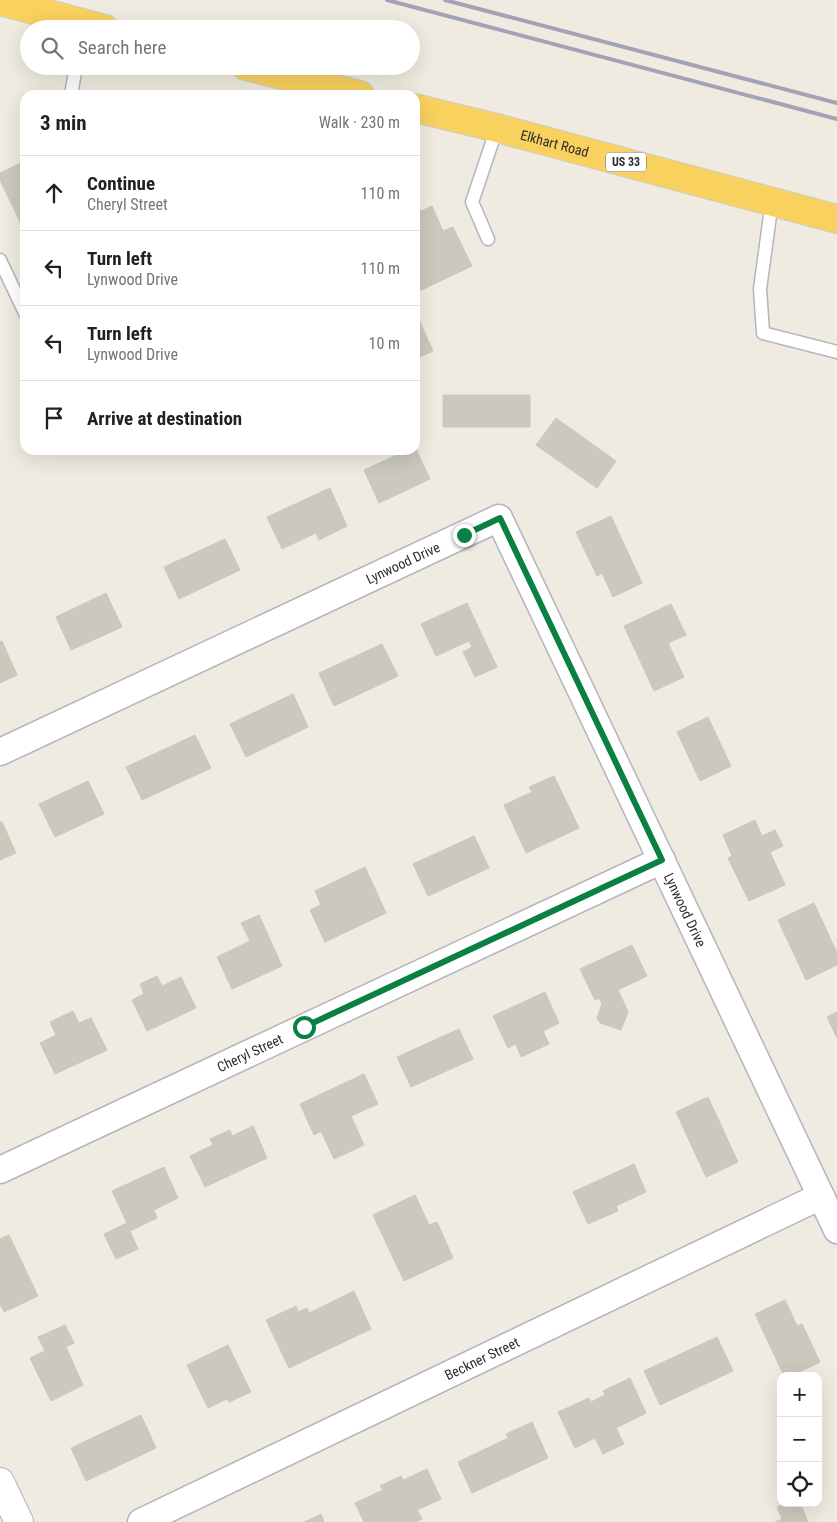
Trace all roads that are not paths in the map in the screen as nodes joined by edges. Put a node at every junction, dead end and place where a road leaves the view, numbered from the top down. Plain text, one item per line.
1 (0, 1) edge
2 (66, 20) edge
3 (74, 75) edge
4 (268, 75) edge
5 (299, 88) edge
6 (72, 90) edge
7 (316, 90) edge
8 (420, 109) edge
9 (497, 128) junction
10 (772, 201) junction
11 (837, 219) edge
12 (488, 239) dead end
13 (0, 260) edge
14 (20, 302) edge
15 (837, 352) edge
16 (0, 752) edge
17 (662, 860) junction
18 (0, 1170) edge
19 (821, 1196) junction
20 (837, 1230) edge
21 (0, 1482) edge
22 (19, 1522) edge
23 (141, 1522) edge

1 - 2 highway
3 - 6 lane
4 - 5 highway
5 - 7 highway
8 - 9 highway, Elkhart Road / US 33
9 - 10 highway, Elkhart Road / US 33
9 - 12 lane
10 - 11 highway, Elkhart Road / US 33
10 - 15 lane
13 - 14 lane
16 - 17 street, Lynwood Drive
17 - 18 street, Cheryl Street
17 - 19 street, Lynwood Drive
19 - 20 street, Lynwood Drive
19 - 23 street, Beckner Street
21 - 22 street

